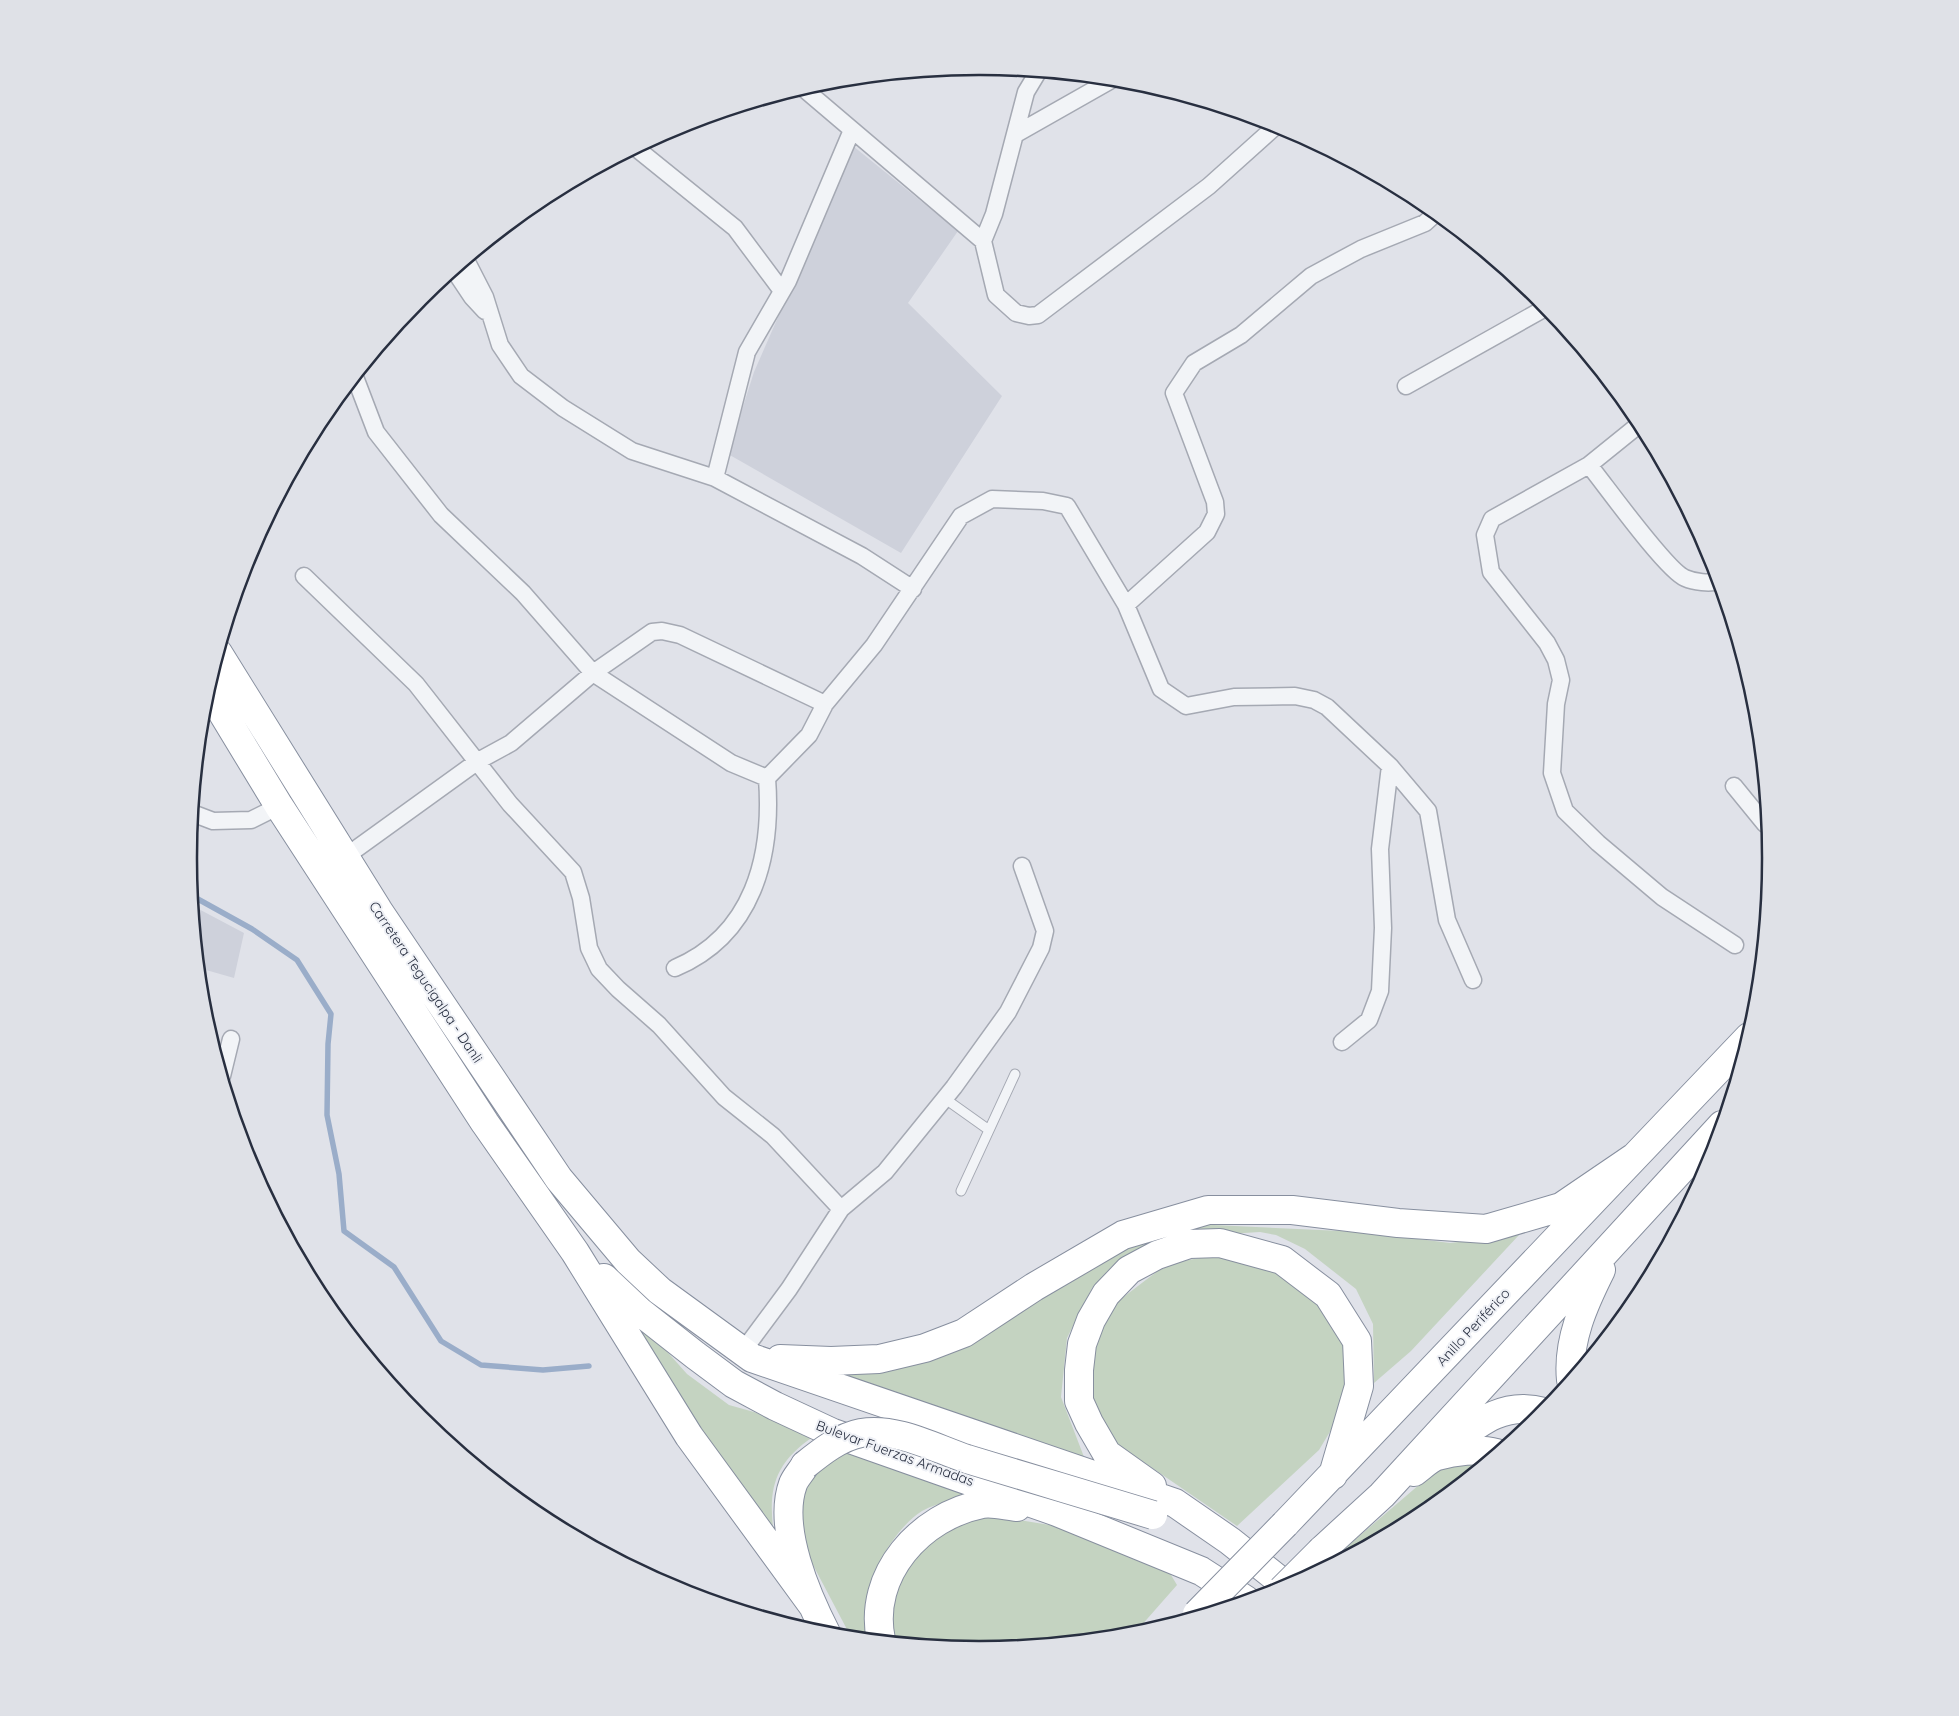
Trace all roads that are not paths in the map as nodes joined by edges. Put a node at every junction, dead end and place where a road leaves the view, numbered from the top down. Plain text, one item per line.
1 (1035, 77) edge
2 (1102, 85) edge
3 (810, 94) edge
4 (852, 130) junction
5 (1270, 132) edge
6 (1016, 134) junction
7 (641, 152) edge
8 (1430, 218) edge
9 (983, 241) junction
10 (468, 265) edge
11 (457, 275) edge
12 (782, 291) junction
13 (1540, 311) edge
14 (492, 318) junction
15 (357, 382) edge
16 (1406, 386) dead end
17 (1635, 429) edge
18 (1589, 465) junction
19 (715, 478) junction
20 (304, 576) dead end
21 (1713, 584) edge
22 (913, 589) junction
23 (1126, 605) junction
24 (222, 659) edge
25 (593, 673) junction
26 (214, 697) edge
27 (825, 704) junction
28 (478, 761) junction
29 (1390, 766) junction
30 (767, 778) junction
31 (1734, 786) dead end
32 (279, 806) junction
33 (198, 815) edge
34 (1761, 819) edge
35 (345, 857) junction
36 (1022, 866) dead end
37 (1735, 945) dead end
38 (675, 968) dead end
39 (1472, 980) dead end
40 (231, 1039) dead end
41 (1342, 1042) dead end
42 (1739, 1048) edge
43 (224, 1066) edge
44 (1015, 1074) dead end
45 (944, 1098) junction
46 (989, 1130) junction
47 (1711, 1137) edge
48 (1634, 1158) junction
49 (961, 1191) dead end
50 (841, 1209) junction
51 (1616, 1240) junction
52 (576, 1252) junction
53 (748, 1354) junction
54 (1571, 1371) edge
55 (1535, 1410) edge
56 (1490, 1452) edge
57 (1435, 1457) junction
58 (1333, 1475) junction
59 (1382, 1495) junction
60 (1164, 1509) junction
61 (1056, 1512) junction
62 (1301, 1571) edge
63 (1280, 1581) edge
64 (1240, 1596) edge
65 (813, 1606) junction
66 (1205, 1607) edge
67 (822, 1625) edge
68 (881, 1634) edge

1 - 6 street
2 - 6 street
3 - 4 street
4 - 9 street
4 - 12 street
5 - 9 street
6 - 9 street
7 - 12 street
8 - 23 street
10 - 14 street
11 - 14 street
12 - 19 street
13 - 16 street
14 - 19 street
15 - 25 street
17 - 18 street
18 - 21 street
18 - 37 street
19 - 22 street
20 - 28 street
22 - 23 street
22 - 27 street
23 - 29 street
24 - 35 highway, Carretera Tegucigalpa - Danli
25 - 27 street
25 - 28 street
25 - 30 street
26 - 32 highway, Carretera Tegucigalpa - Danli
27 - 30 street
28 - 35 street
28 - 50 street
29 - 39 street
29 - 41 street
30 - 38 street
31 - 34 street
32 - 33 street
32 - 52 highway, Carretera Tegucigalpa - Danli
35 - 53 highway, Carretera Tegucigalpa - Danli
36 - 45 street
40 - 43 street
42 - 48 highway, Anillo Periférico
44 - 46 lane
45 - 46 lane
45 - 50 street
46 - 49 lane
47 - 51 highway
48 - 53 highway
48 - 58 highway, Anillo Periférico
50 - 53 street
51 - 54 highway
51 - 59 highway
52 - 61 highway, Bulevar Fuerzas Armadas
52 - 65 highway
53 - 60 highway
55 - 57 highway
56 - 57 highway
57 - 59 highway
58 - 60 highway
58 - 66 highway, Anillo Periférico, bridge
59 - 62 highway, bridge
60 - 63 highway
60 - 65 highway, bridge
61 - 64 highway, Bulevar Fuerzas Armadas
61 - 68 highway
65 - 67 highway

